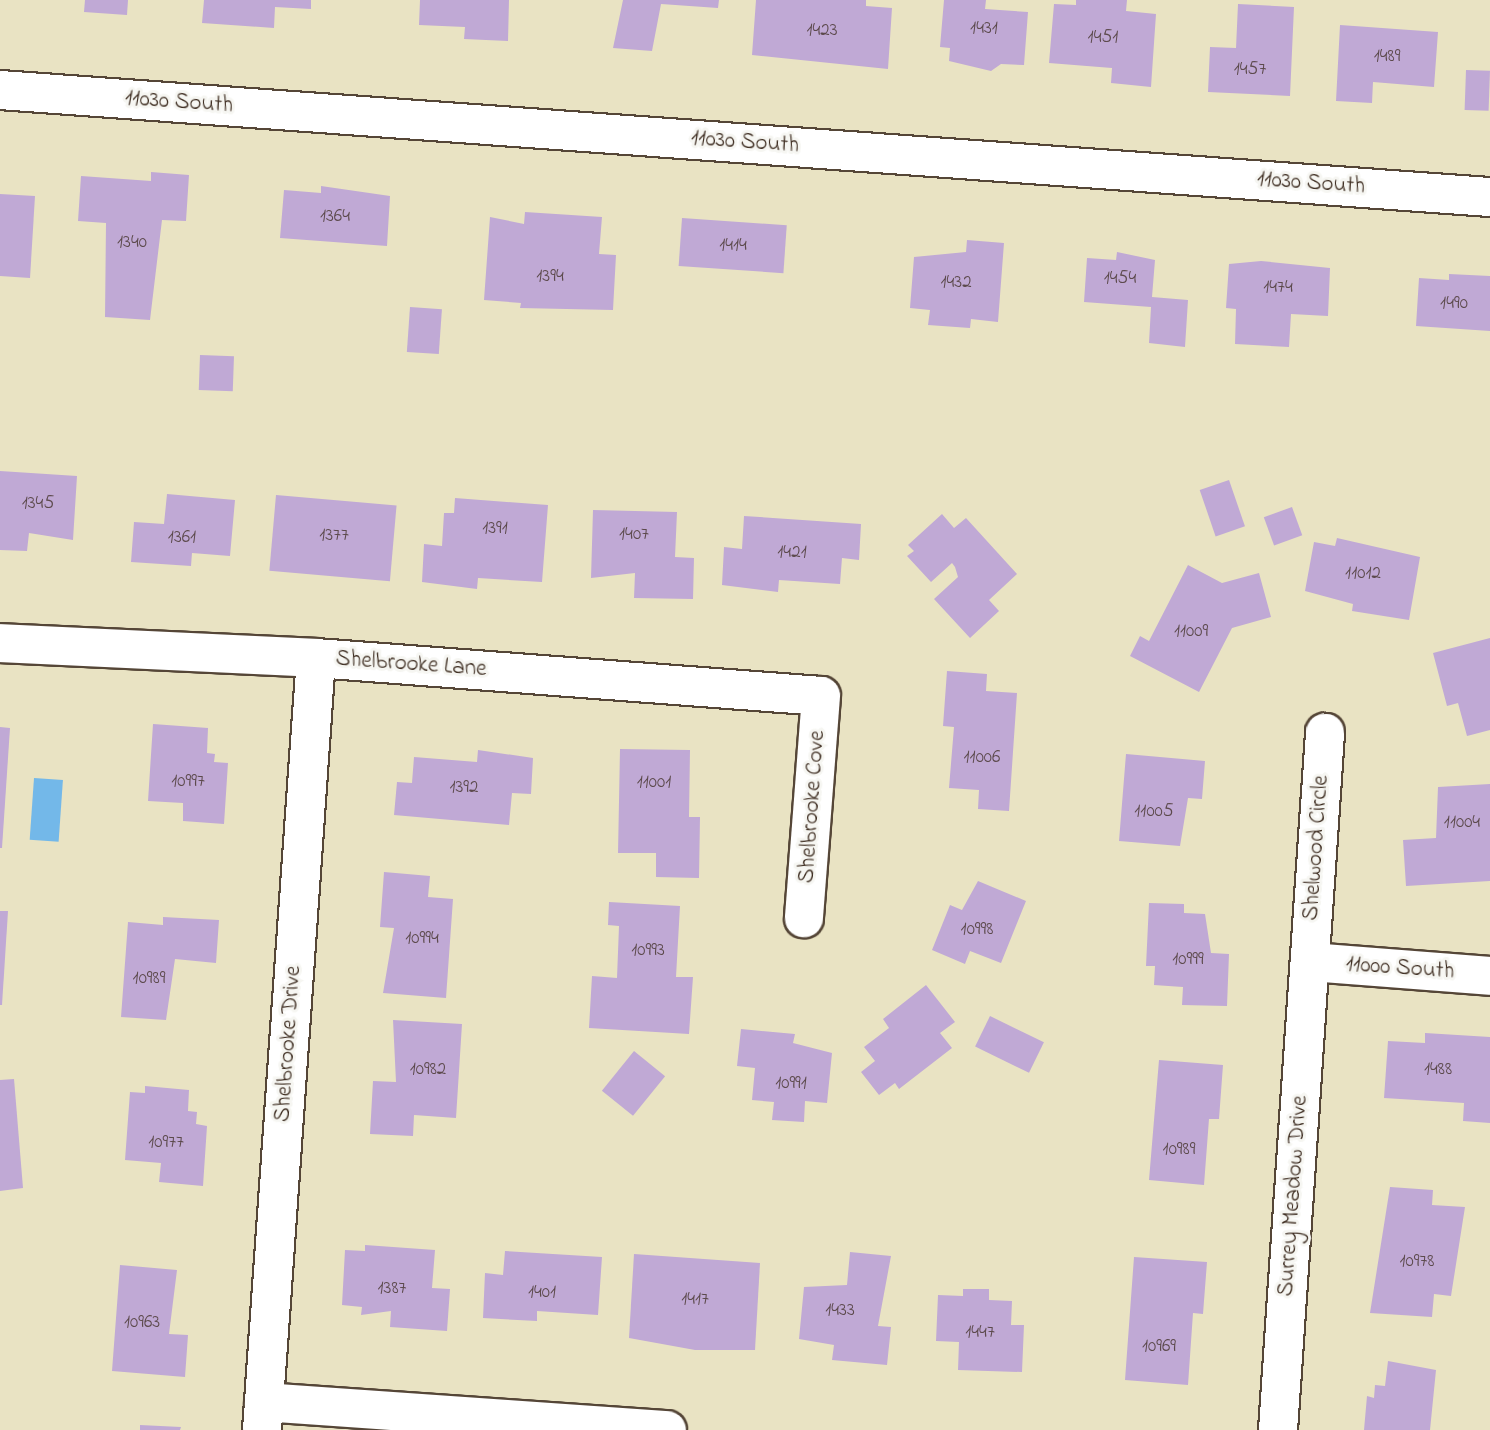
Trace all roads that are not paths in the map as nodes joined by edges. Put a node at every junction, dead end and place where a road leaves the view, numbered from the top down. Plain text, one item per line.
1 (0, 90) edge
2 (1490, 197) edge
3 (0, 643) edge
4 (316, 658) junction
5 (821, 696) joint
6 (1325, 733) dead end
7 (804, 918) dead end
8 (1310, 962) junction
9 (1490, 976) edge
10 (263, 1416) edge
11 (667, 1430) edge
12 (1278, 1430) edge

1 - 2 street, 11030 South
3 - 4 street, Shelbrooke Lane
4 - 5 street, Shelbrooke Lane
4 - 10 street, Shelbrooke Drive
5 - 7 street, Shelbrooke Cove
6 - 8 street, Shelwood Circle
8 - 9 street, 11000 South
8 - 12 street, Surrey Meadow Drive
10 - 11 street

